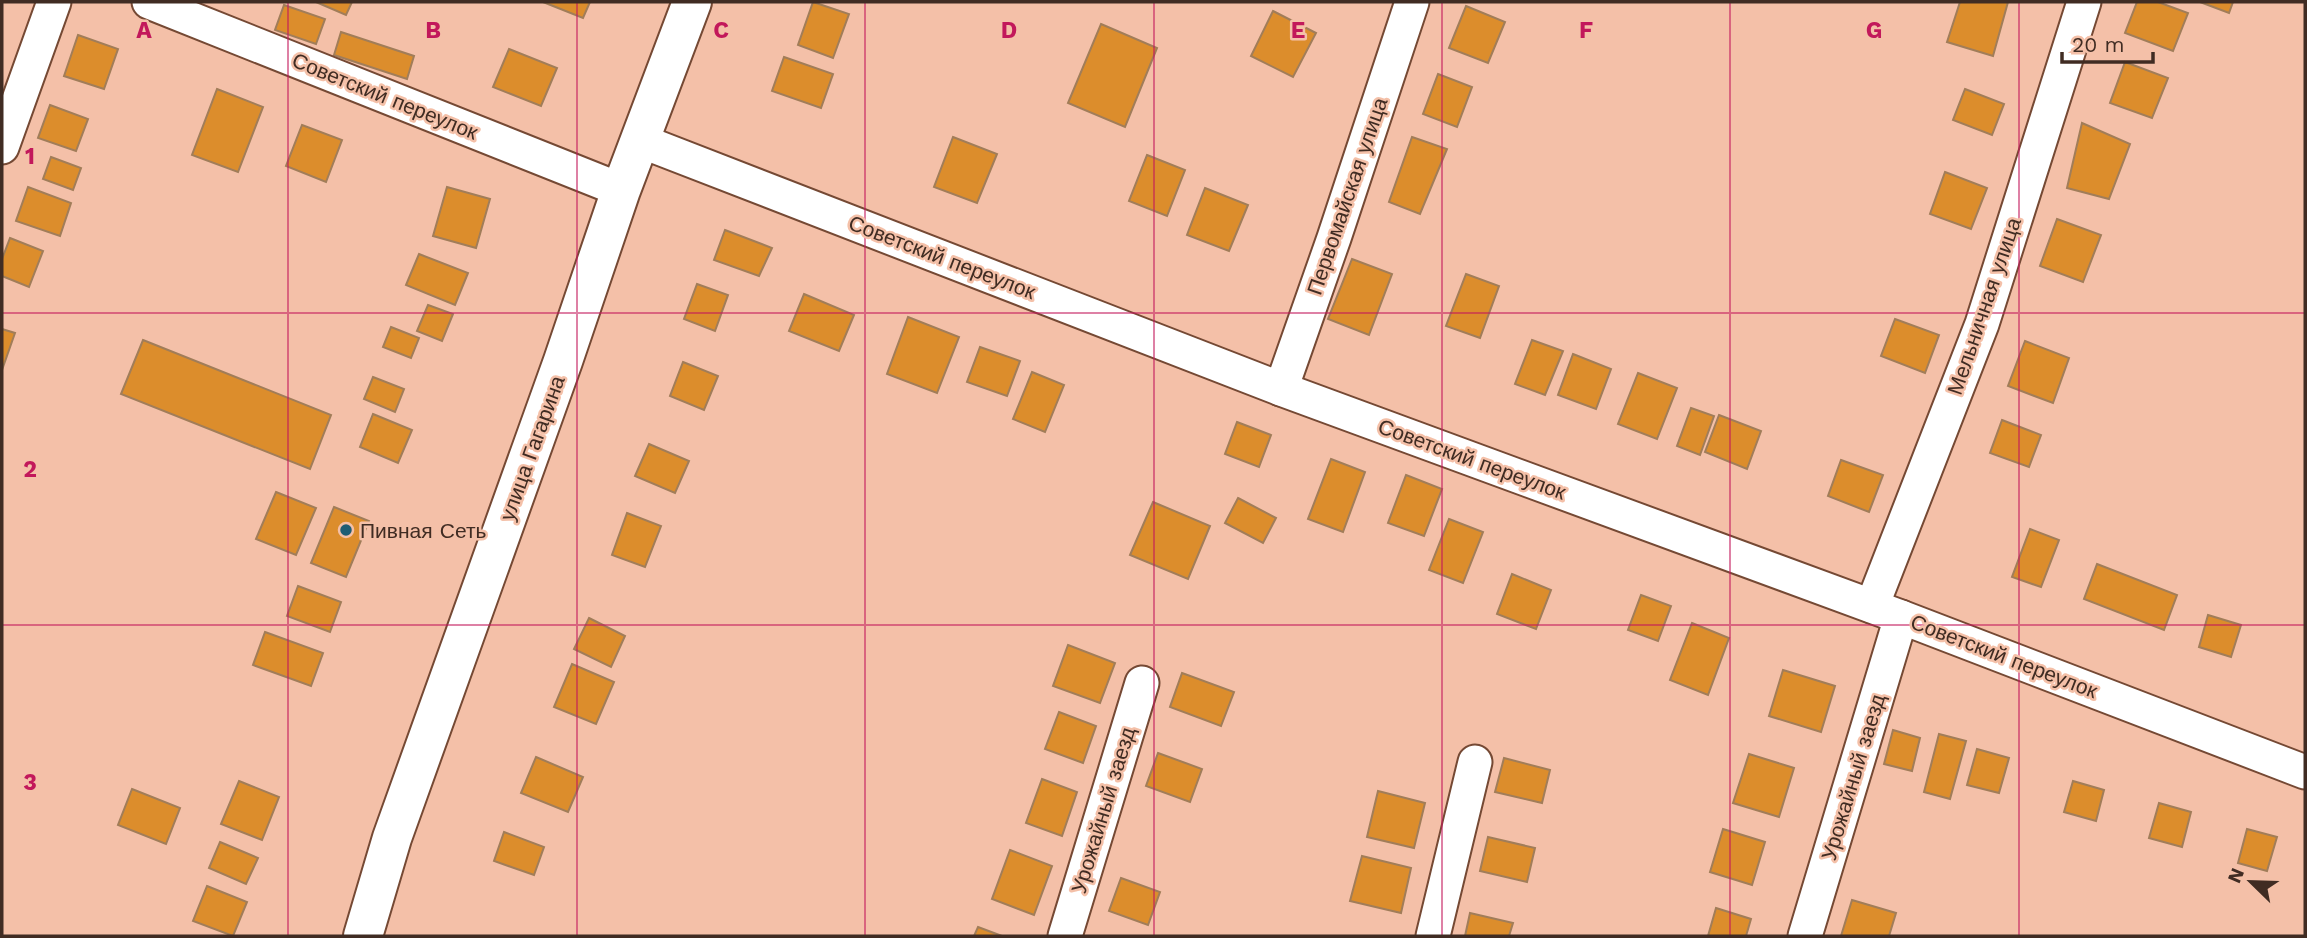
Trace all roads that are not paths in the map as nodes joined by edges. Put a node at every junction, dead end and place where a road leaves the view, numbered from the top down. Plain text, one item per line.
1 (54, 2) edge
2 (149, 2) edge
3 (692, 2) edge
4 (1412, 2) edge
5 (2084, 2) edge
6 (641, 141) junction
7 (2, 147) edge
8 (621, 190) junction
9 (1281, 389) junction
10 (1886, 612) junction
11 (1142, 683) dead end
12 (1475, 762) dead end
13 (2305, 772) edge
14 (363, 936) edge
15 (1065, 936) edge
16 (1433, 936) edge
17 (1805, 936) edge

1 - 7 street
2 - 8 street, Советский переулок
3 - 6 main road, улица Гагарина
4 - 9 street, Первомайская улица
5 - 10 street, Мельничная улица
6 - 8 main road, улица Гагарина
6 - 9 street, Советский переулок
8 - 14 main road, улица Гагарина
9 - 10 street, Советский переулок
10 - 13 street, Советский переулок
10 - 17 street, Урожайный заезд
11 - 15 street, Урожайный заезд
12 - 16 street

